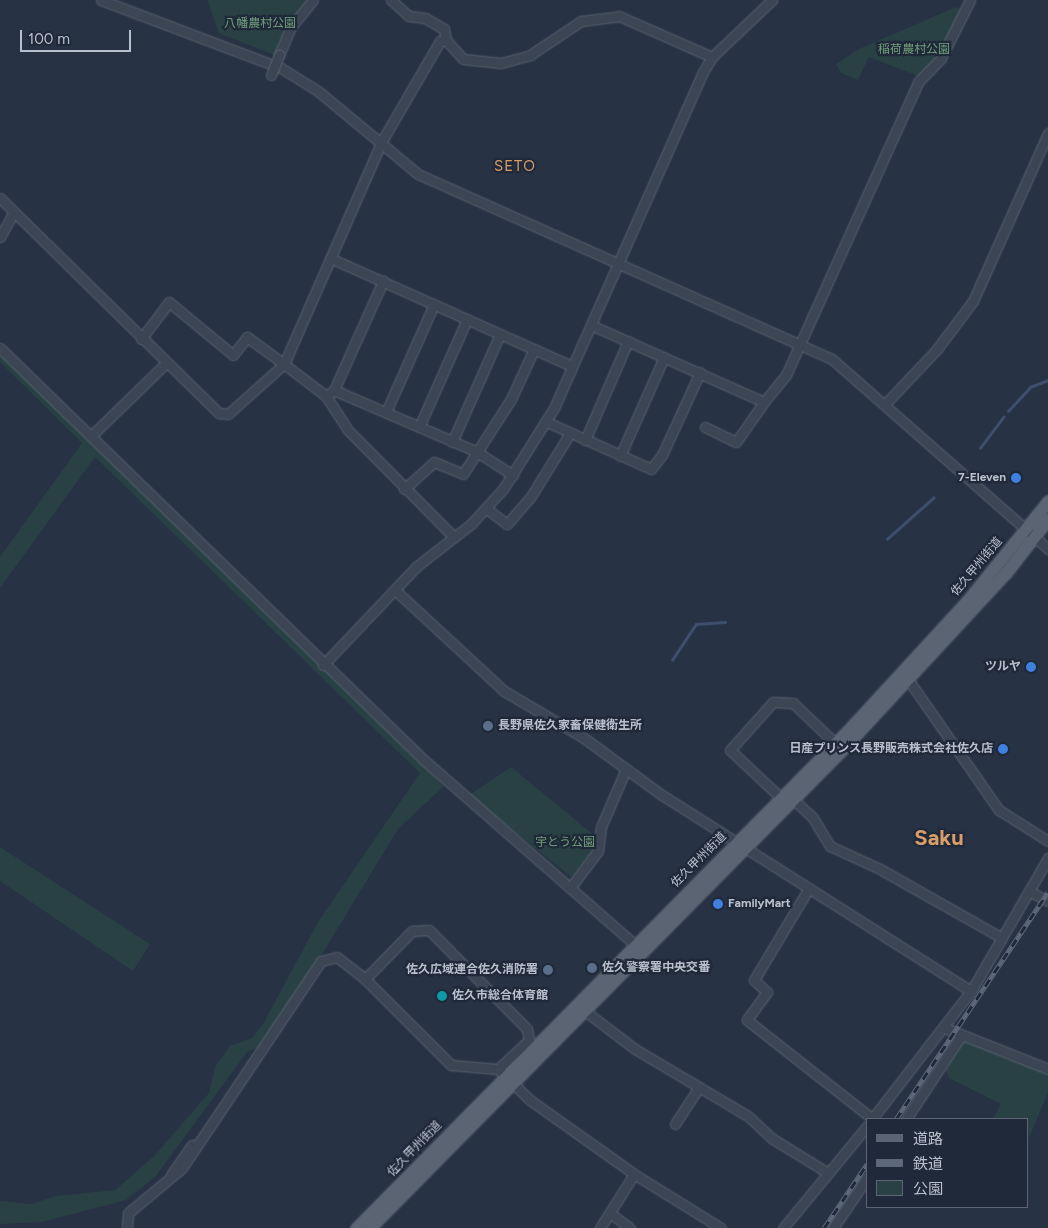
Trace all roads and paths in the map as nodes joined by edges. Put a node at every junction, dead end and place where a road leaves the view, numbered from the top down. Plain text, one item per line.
1 (101, 0) edge
2 (313, 0) edge
3 (390, 0) edge
4 (772, 0) edge
5 (970, 0) edge
6 (446, 40) junction
7 (712, 56) junction
8 (272, 75) dead end
9 (1048, 133) edge
10 (381, 146) junction
11 (0, 198) edge
12 (14, 212) junction
13 (0, 237) edge
14 (330, 258) junction
15 (618, 262) junction
16 (383, 282) junction
17 (434, 304) junction
18 (467, 319) junction
19 (591, 324) junction
20 (500, 334) junction
21 (141, 338) junction
22 (628, 341) junction
23 (798, 343) junction
24 (0, 348) edge
25 (534, 349) junction
26 (664, 357) junction
27 (166, 362) junction
28 (284, 364) junction
29 (572, 366) junction
30 (700, 372) junction
31 (334, 390) junction
32 (326, 396) junction
33 (764, 402) junction
34 (886, 403) junction
35 (386, 412) junction
36 (546, 422) junction
37 (419, 427) junction
38 (705, 427) dead end
39 (570, 434) junction
40 (91, 436) junction
41 (585, 440) junction
42 (452, 442) junction
43 (477, 452) junction
44 (620, 456) junction
45 (512, 475) junction
46 (404, 489) junction
47 (1048, 501) edge
48 (487, 509) junction
49 (1048, 519) edge
50 (1030, 534) junction
51 (454, 537) junction
52 (1048, 549) edge
53 (395, 590) junction
54 (324, 665) junction
55 (906, 676) junction
56 (838, 746) junction
57 (626, 769) junction
58 (781, 798) junction
59 (794, 800) junction
60 (1048, 841) edge
61 (741, 845) junction
62 (1048, 858) edge
63 (570, 888) junction
64 (809, 888) junction
65 (1029, 891) junction
66 (1048, 901) edge
67 (1002, 938) junction
68 (635, 945) junction
69 (365, 979) junction
70 (971, 991) junction
71 (585, 1011) junction
72 (944, 1028) junction
73 (961, 1036) junction
74 (498, 1068) junction
75 (1048, 1069) edge
76 (510, 1081) junction
77 (698, 1087) junction
78 (871, 1118) edge
79 (873, 1118) edge
80 (907, 1118) edge
81 (675, 1124) dead end
82 (866, 1127) edge
83 (828, 1173) junction
84 (634, 1174) junction
85 (866, 1179) edge
86 (610, 1213) junction
87 (127, 1228) edge
88 (356, 1228) edge
89 (370, 1228) edge
90 (600, 1228) edge
91 (630, 1228) edge
92 (721, 1228) edge
93 (783, 1228) edge
94 (833, 1228) edge

1 - 10 street
2 - 8 street, bridge
3 - 6 street
4 - 7 street
5 - 23 street
6 - 7 street
6 - 10 street
7 - 15 street
9 - 34 street
10 - 14 street
10 - 15 street
11 - 12 street
12 - 13 street
12 - 21 street
14 - 16 street
14 - 28 street
15 - 19 street
15 - 23 street
16 - 17 street
16 - 31 street
17 - 18 street
17 - 35 street
18 - 20 street
18 - 37 street
19 - 22 street
19 - 29 street
20 - 25 street
20 - 42 street
21 - 27 street
21 - 28 street
22 - 26 street
22 - 41 street
23 - 33 street
23 - 34 street
24 - 40 street
25 - 29 street
25 - 43 street
26 - 30 street
26 - 44 street
27 - 28 street
27 - 40 street
28 - 32 street
29 - 36 street
30 - 33 street
30 - 44 street
31 - 32 street
31 - 35 street
32 - 46 street
33 - 38 street
34 - 50 street
35 - 37 street
36 - 39 street
36 - 45 street
37 - 42 street
39 - 41 street
39 - 48 street
40 - 54 street
41 - 44 street
42 - 43 street
43 - 45 street
43 - 46 street
45 - 48 street
46 - 51 street
47 - 50 main road, 佐久甲州街道
48 - 51 street
49 - 50 main road, 佐久甲州街道
50 - 52 street
50 - 55 main road, 佐久甲州街道
51 - 53 street
53 - 54 street
53 - 57 street
54 - 63 street
55 - 56 main road, 佐久甲州街道
55 - 60 street
56 - 58 main road, 佐久甲州街道
56 - 58 street
56 - 59 main road, 佐久甲州街道
57 - 61 street
57 - 63 street
58 - 61 main road, 佐久甲州街道
59 - 61 main road, 佐久甲州街道
59 - 67 street
61 - 64 street
61 - 68 main road, 佐久甲州街道
61 - 71 main road, 佐久甲州街道
62 - 65 street
63 - 68 street
64 - 70 street
64 - 78 street
65 - 66 street
65 - 67 street
67 - 70 street
68 - 76 main road, 佐久甲州街道
69 - 74 street
69 - 74 street
69 - 87 street
70 - 72 street
71 - 76 main road, 佐久甲州街道
71 - 77 street
72 - 73 street
72 - 79 street
73 - 75 street
73 - 80 street
74 - 76 street
76 - 84 street
76 - 88 main road, 佐久甲州街道
76 - 89 main road, 佐久甲州街道
77 - 81 street
77 - 83 street
82 - 83 street
83 - 93 street
84 - 86 street
84 - 92 street
85 - 94 street
86 - 90 street
86 - 91 street

